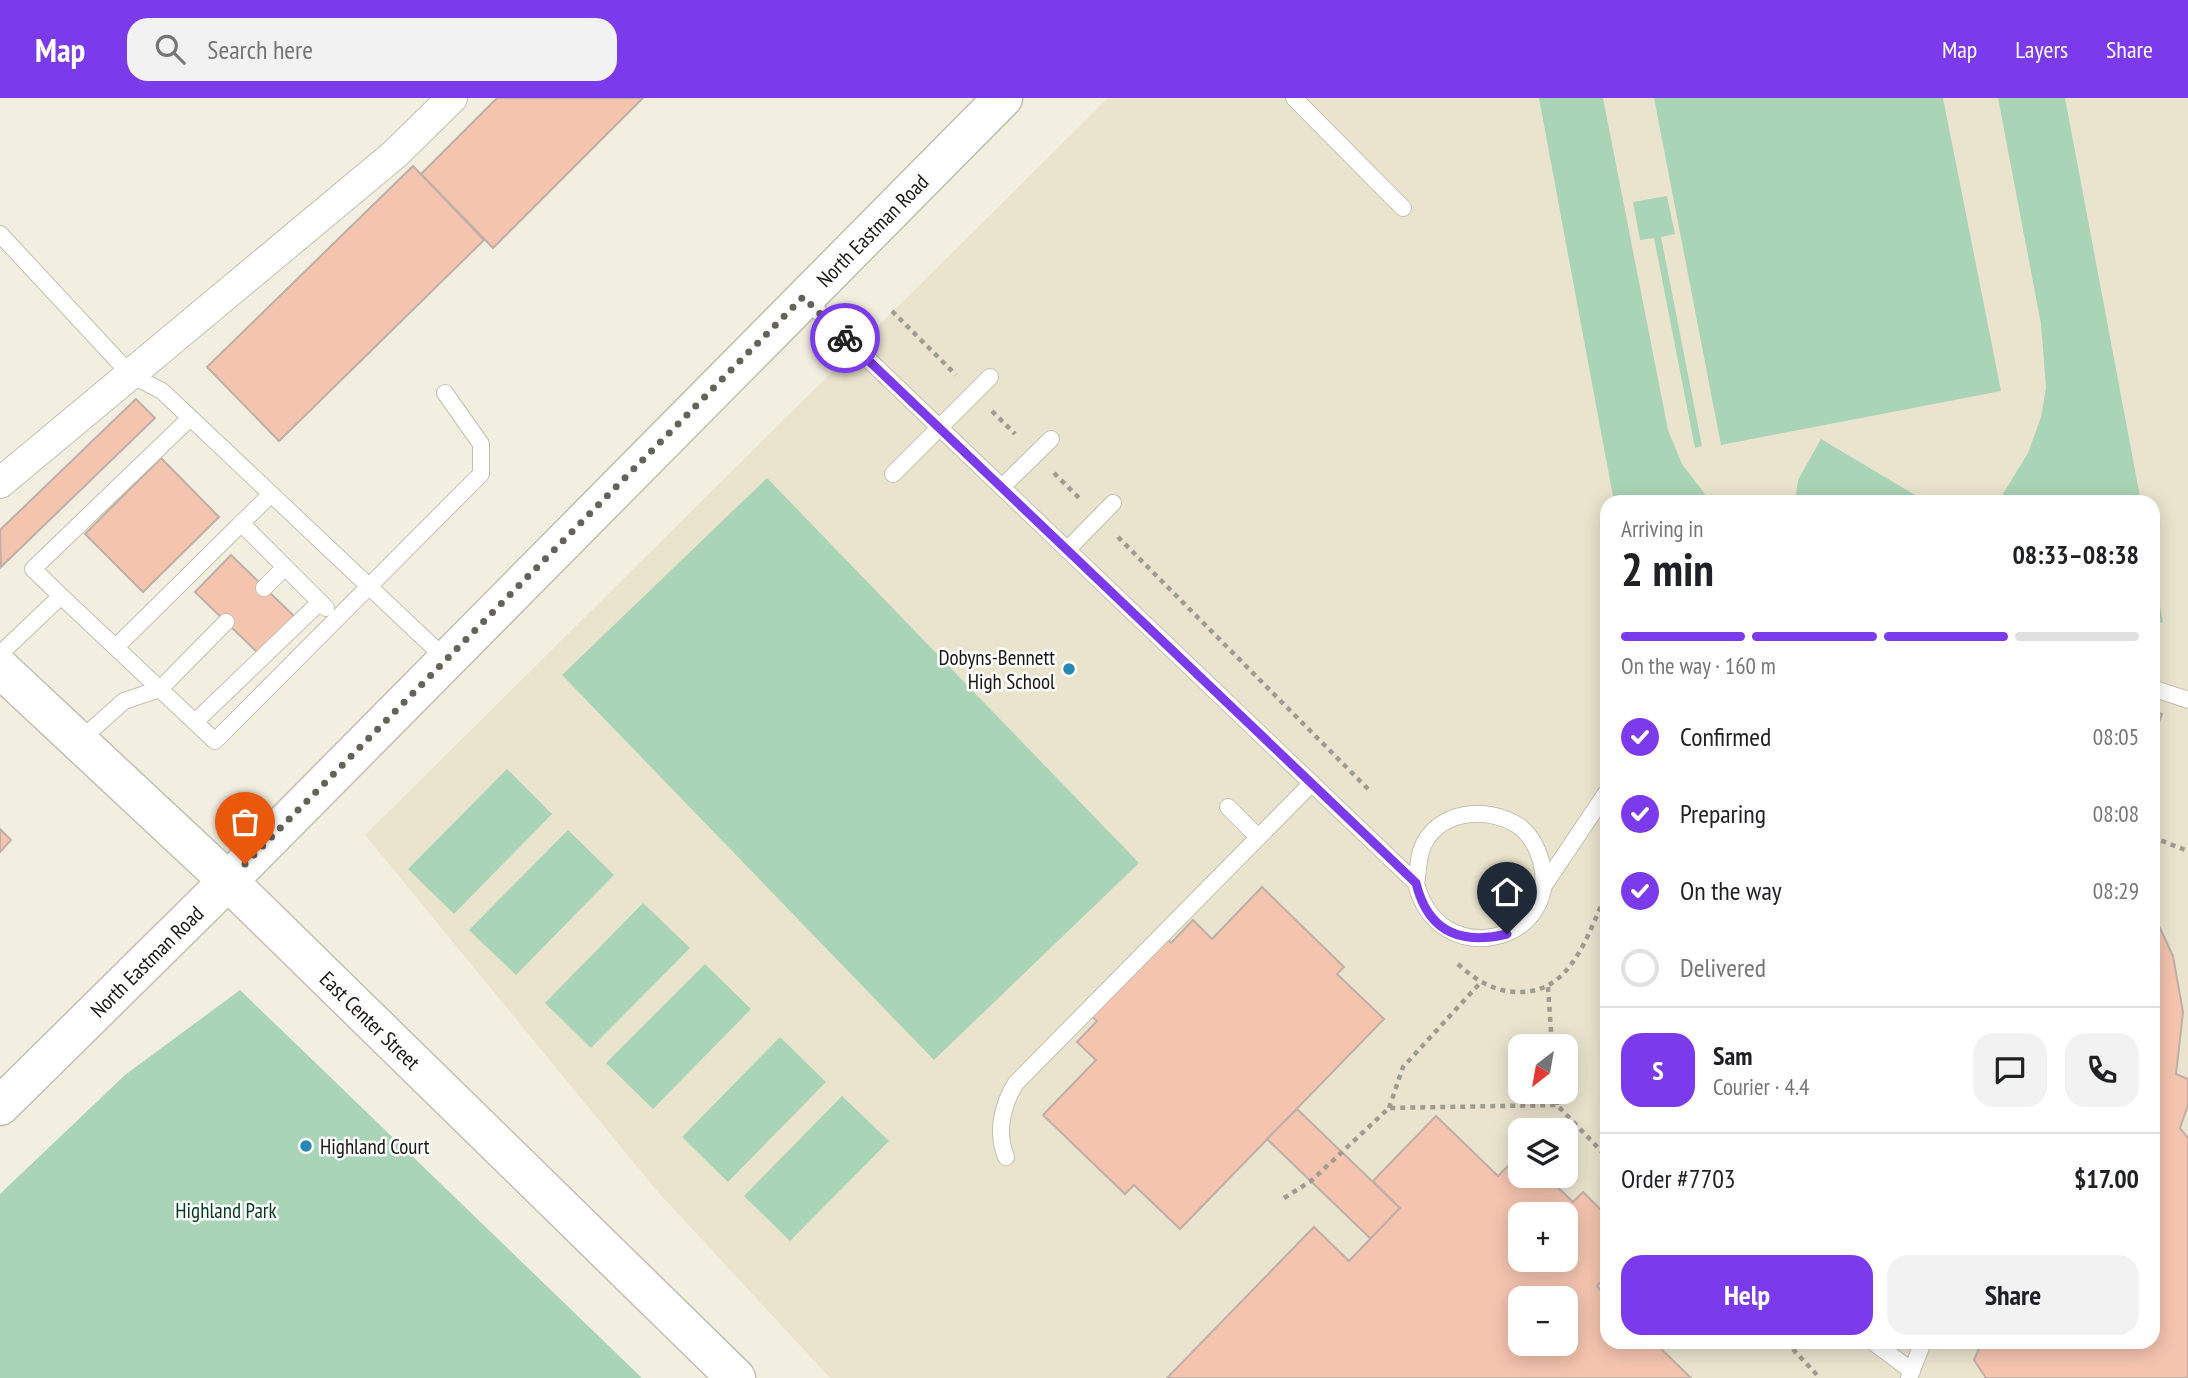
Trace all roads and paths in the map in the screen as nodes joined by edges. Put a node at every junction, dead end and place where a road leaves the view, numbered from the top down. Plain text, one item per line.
1 (452, 98) edge
2 (1003, 98) edge
3 (1294, 98) edge
4 (1403, 208) dead end
5 (0, 234) edge
6 (803, 297) junction
7 (892, 311) dead end
8 (131, 375) junction
9 (990, 377) dead end
10 (445, 393) dead end
11 (974, 393) junction
12 (190, 418) junction
13 (940, 428) junction
14 (1051, 439) dead end
15 (1035, 454) junction
16 (893, 474) dead end
17 (0, 483) edge
18 (1002, 487) junction
19 (271, 494) junction
20 (1113, 503) dead end
21 (1098, 518) junction
22 (241, 523) junction
23 (1067, 550) junction
24 (285, 567) junction
25 (367, 585) junction
26 (264, 588) dead end
27 (61, 596) junction
28 (320, 602) junction
29 (336, 617) junction
30 (226, 622) dead end
31 (116, 647) junction
32 (0, 654) edge
33 (447, 660) junction
34 (0, 668) edge
35 (160, 689) junction
36 (2160, 691) edge
37 (2188, 700) edge
38 (195, 722) junction
39 (78, 742) junction
40 (1312, 783) junction
41 (1369, 790) dead end
42 (1228, 807) dead end
43 (1600, 809) edge
44 (1258, 837) junction
45 (2160, 840) edge
46 (2188, 851) edge
47 (228, 881) junction
48 (1416, 883) junction
49 (1543, 888) junction
50 (1481, 982) dead end
51 (1548, 988) dead end
52 (1551, 1034) edge
53 (1557, 1105) joint
54 (0, 1106) edge
55 (1389, 1108) junction
56 (1600, 1150) edge
57 (1006, 1157) dead end
58 (1284, 1198) dead end
59 (1793, 1349) edge
60 (1881, 1349) edge
61 (1920, 1349) edge
62 (1910, 1375) edge
63 (736, 1378) edge
64 (1821, 1378) edge

1 - 8 street
2 - 6 main road, North Eastman Road
3 - 4 lane
5 - 8 lane
6 - 13 lane
6 - 33 main road, North Eastman Road
7 - 11 path
8 - 12 lane
8 - 17 street
9 - 11 lane
10 - 25 lane
11 - 13 lane
11 - 15 path
12 - 19 lane
12 - 27 lane
13 - 16 lane
13 - 18 lane
14 - 15 lane
15 - 18 lane
15 - 21 path
18 - 23 lane
19 - 22 lane
19 - 25 lane
20 - 21 lane
21 - 23 lane
21 - 41 path
22 - 24 lane
22 - 31 lane
23 - 40 lane
24 - 26 lane
24 - 28 lane
25 - 29 lane
25 - 33 lane
27 - 31 lane
27 - 32 lane
28 - 29 lane
28 - 38 lane
29 - 38 lane
30 - 35 lane
31 - 35 lane
33 - 47 main road, North Eastman Road
34 - 39 main road, East Center Street
35 - 38 lane
35 - 39 lane
36 - 37 lane
39 - 47 main road, East Center Street
40 - 44 lane
40 - 48 lane
42 - 44 lane
43 - 49 lane
44 - 57 lane
45 - 46 path
47 - 54 main road, North Eastman Road
47 - 63 main road, East Center Street
48 - 49 lane
48 - 49 lane
50 - 55 path
51 - 52 path
53 - 55 path
53 - 56 path
55 - 58 path
59 - 64 path
60 - 62 lane
61 - 62 lane

